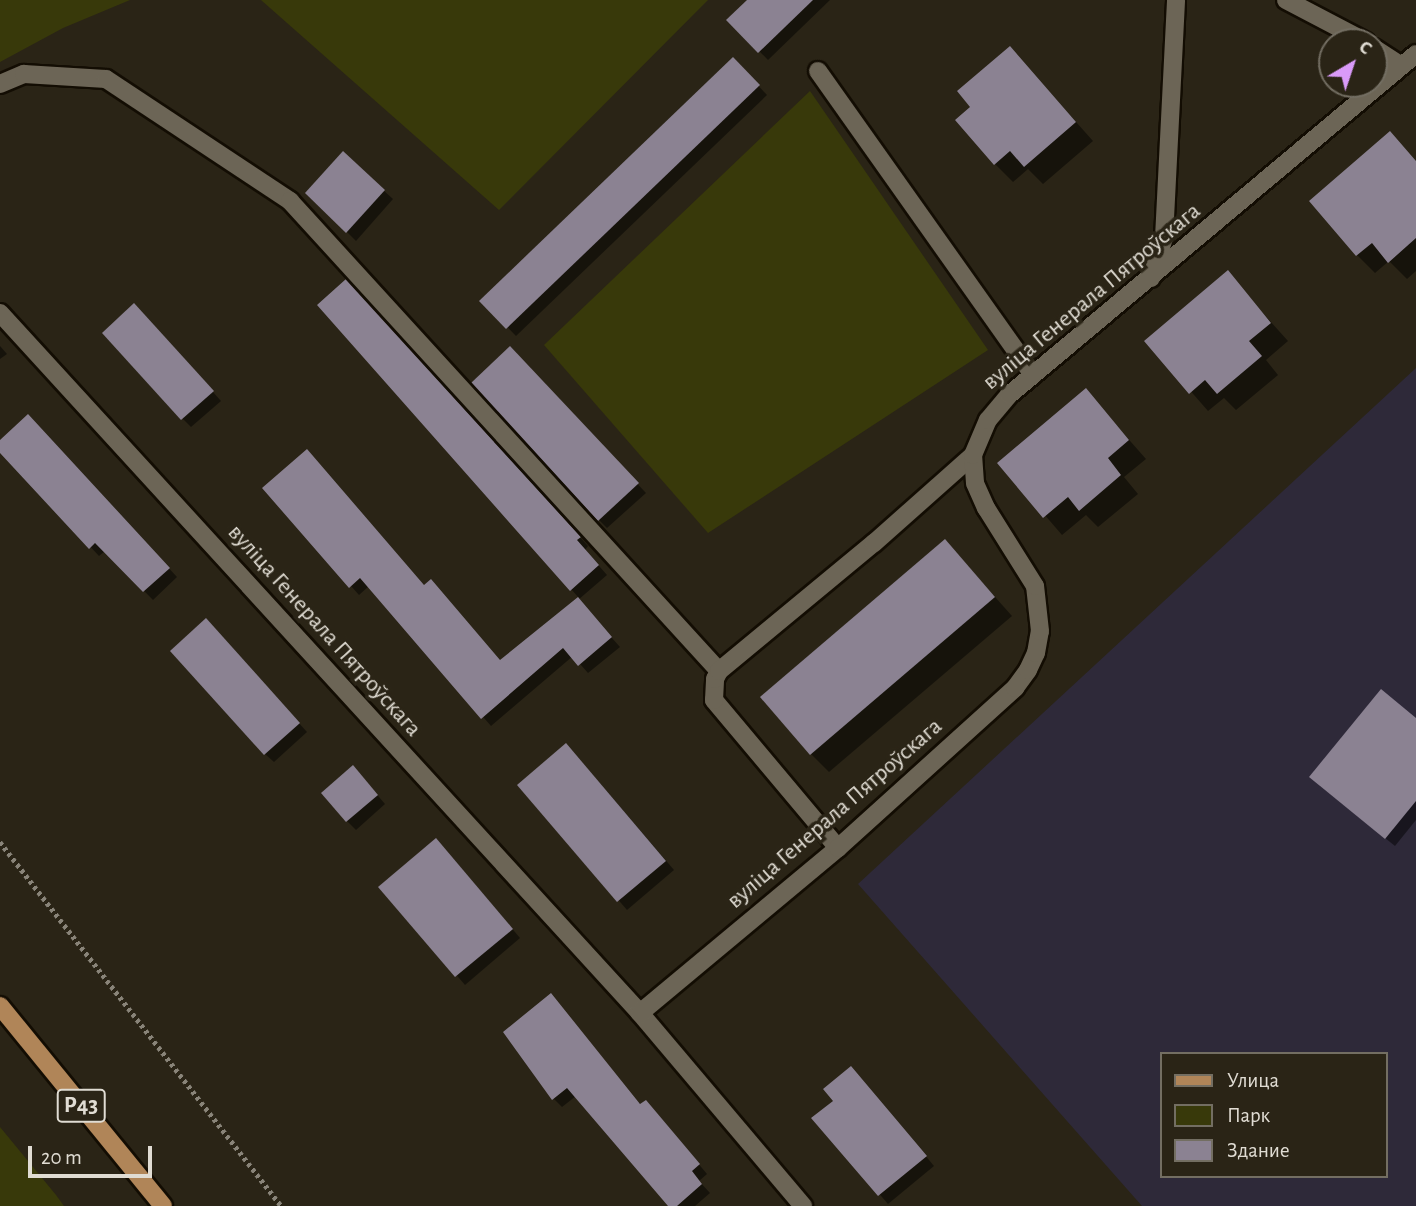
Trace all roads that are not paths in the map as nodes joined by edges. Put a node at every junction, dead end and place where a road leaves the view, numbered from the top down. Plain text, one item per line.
1 (1176, 0) edge
2 (1286, 0) edge
3 (1339, 28) edge
4 (1416, 54) edge
5 (1388, 57) edge
6 (1402, 66) junction
7 (818, 71) dead end
8 (0, 85) edge
9 (1152, 278) junction
10 (0, 313) edge
11 (1033, 375) junction
12 (973, 455) junction
13 (719, 671) junction
14 (838, 848) junction
15 (0, 1006) edge
16 (640, 1013) junction
17 (163, 1206) edge
18 (803, 1206) edge

1 - 9 street
2 - 3 street
4 - 6 street, вуліца Генерала Пятроўскага
5 - 6 street
6 - 9 street, вуліца Генерала Пятроўскага
7 - 11 street
8 - 13 street
9 - 11 street, вуліца Генерала Пятроўскага
10 - 16 street, вуліца Генерала Пятроўскага
11 - 12 street, вуліца Генерала Пятроўскага
12 - 13 street
12 - 14 street, вуліца Генерала Пятроўскага
13 - 14 street
14 - 16 street, вуліца Генерала Пятроўскага
15 - 17 main road, Р43
16 - 18 street, вуліца Генерала Пятроўскага

